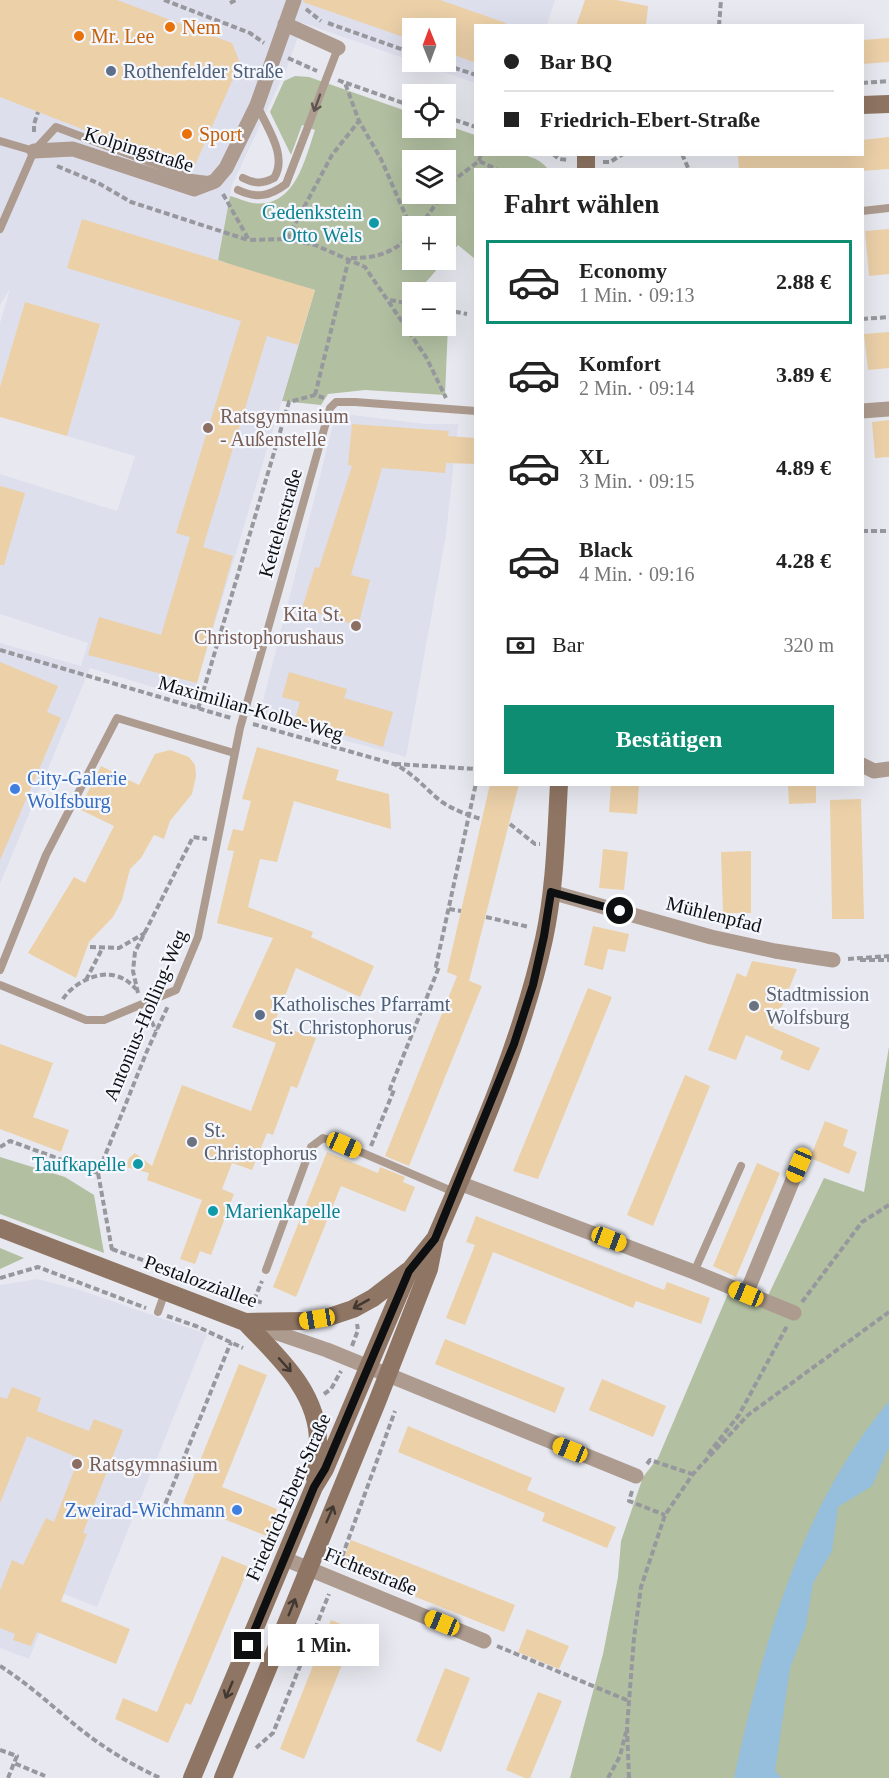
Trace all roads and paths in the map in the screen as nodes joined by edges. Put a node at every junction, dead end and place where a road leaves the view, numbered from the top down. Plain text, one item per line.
1 (164, 0) edge
2 (236, 0) edge
3 (721, 0) edge
4 (293, 2) edge
5 (230, 3) dead end
6 (285, 24) junction
7 (719, 24) edge
8 (338, 48) joint
9 (402, 49) edge
10 (276, 52) junction
11 (456, 68) edge
12 (474, 74) edge
13 (327, 76) junction
14 (889, 81) edge
15 (345, 83) junction
16 (864, 83) edge
17 (402, 103) edge
18 (886, 103) edge
19 (257, 105) junction
20 (864, 105) edge
21 (359, 120) junction
22 (456, 120) edge
23 (474, 126) edge
24 (0, 141) edge
25 (34, 151) junction
26 (480, 156) edge
27 (479, 161) junction
28 (494, 168) edge
29 (243, 178) dead end
30 (456, 178) edge
31 (215, 181) junction
32 (238, 190) dead end
33 (889, 208) edge
34 (864, 211) edge
35 (406, 216) edge
36 (0, 229) edge
37 (287, 239) junction
38 (249, 240) junction
39 (402, 243) edge
40 (349, 258) junction
41 (389, 299) junction
42 (402, 302) edge
43 (456, 312) edge
44 (467, 314) dead end
45 (889, 317) edge
46 (864, 319) edge
47 (889, 409) edge
48 (452, 410) junction
49 (474, 411) edge
50 (864, 411) edge
51 (864, 531) edge
52 (889, 531) edge
53 (0, 650) edge
54 (198, 709) junction
55 (242, 721) junction
56 (234, 753) junction
57 (394, 764) junction
58 (864, 766) edge
59 (474, 769) edge
60 (889, 769) edge
61 (475, 786) edge
62 (559, 786) edge
63 (470, 816) junction
64 (481, 819) dead end
65 (510, 824) dead end
66 (217, 841) junction
67 (555, 845) junction
68 (551, 892) junction
69 (449, 909) junction
70 (461, 911) dead end
71 (486, 917) dead end
72 (545, 930) junction
73 (146, 932) junction
74 (90, 947) dead end
75 (102, 949) junction
76 (889, 956) edge
77 (833, 960) junction
78 (889, 960) edge
79 (0, 970) edge
80 (86, 980) junction
81 (0, 985) edge
82 (136, 989) junction
83 (176, 990) junction
84 (144, 1003) junction
85 (57, 1008) junction
86 (156, 1032) junction
87 (0, 1147) edge
88 (368, 1155) junction
89 (799, 1165) dead end
90 (741, 1166) dead end
91 (98, 1173) junction
92 (457, 1188) junction
93 (889, 1205) edge
94 (0, 1228) edge
95 (435, 1239) junction
96 (266, 1270) joint
97 (409, 1271) junction
98 (694, 1272) junction
99 (0, 1278) edge
100 (165, 1292) junction
101 (746, 1294) junction
102 (254, 1300) junction
103 (266, 1304) dead end
104 (158, 1312) junction
105 (889, 1312) edge
106 (794, 1313) junction
107 (245, 1322) junction
108 (231, 1342) junction
109 (252, 1354) dead end
110 (368, 1367) junction
111 (387, 1374) junction
112 (693, 1474) junction
113 (636, 1476) junction
114 (314, 1487) junction
115 (162, 1512) dead end
116 (665, 1515) junction
117 (285, 1558) junction
118 (308, 1568) junction
119 (484, 1641) joint
120 (0, 1666) edge
121 (629, 1701) junction
122 (627, 1727) junction
123 (0, 1750) edge
124 (14, 1763) junction
125 (45, 1776) dead end
126 (8, 1778) edge
127 (160, 1778) edge
128 (192, 1778) edge
129 (223, 1778) edge
130 (608, 1778) edge
131 (629, 1778) edge

1 - 10 path
2 - 5 path
3 - 7 path
4 - 6 street, Kolpingstraße
4 - 9 path
6 - 8 street
6 - 10 street, Kolpingstraße
8 - 13 lane
10 - 13 path
10 - 19 street, Kolpingstraße
11 - 12 path
13 - 15 path
13 -> 32 lane
14 - 16 path
15 - 17 path
15 - 21 path
18 - 20 street
19 - 29 lane
19 - 31 street, Kolpingstraße
21 - 35 path
21 - 37 path
22 - 23 path
24 - 25 lane
25 - 31 street, Kolpingstraße
25 - 31 lane
25 - 36 lane
25 - 38 path
26 - 27 path
27 - 28 path
27 - 30 path
31 - 38 path
33 - 34 lane
37 - 38 path
37 - 40 path
39 - 40 path
40 - 41 path
40 - 54 path
41 - 42 path
41 - 48 path
43 - 44 path
45 - 46 path
47 - 50 street
48 - 49 lane, Kettelerstraße
48 - 55 lane, Kettelerstraße
51 - 52 path
53 - 54 path, Maximilian-Kolbe-Weg
54 - 55 path, Maximilian-Kolbe-Weg
55 - 56 lane, Antonius-Holling-Weg
55 - 57 path, Maximilian-Kolbe-Weg
56 - 66 lane, Antonius-Holling-Weg
56 - 79 lane
57 - 59 path
57 - 63 path, Maximilian-Kolbe-Weg
58 - 60 street
61 - 63 path
62 - 67 street, Friedrich-Ebert-Straße
63 - 64 path, Maximilian-Kolbe-Weg
63 - 69 path
65 - 67 path
66 - 73 path
66 - 83 lane, Antonius-Holling-Weg
67 - 68 street, Friedrich-Ebert-Straße
68 - 72 street, Friedrich-Ebert-Straße
68 - 77 street, Mühlenpfad
69 - 70 path
69 - 88 path
71 - 72 path
72 - 92 street, Friedrich-Ebert-Straße
73 - 75 path
73 - 82 path
74 - 75 path
75 - 80 path
76 - 77 path
77 - 78 path
80 - 82 path
80 - 85 path
81 - 85 lane
82 - 84 path
83 - 84 lane
83 - 86 path, Antonius-Holling-Weg
84 - 85 lane
84 - 86 path
86 - 91 path, Antonius-Holling-Weg
87 - 91 path
88 - 92 lane
88 - 96 lane
89 - 101 street
90 - 98 lane
91 - 102 path
92 - 95 street, Friedrich-Ebert-Straße
92 - 98 street
93 - 106 path
94 - 100 street, Pestalozziallee
95 - 97 street, Friedrich-Ebert-Straße
95 - 111 street, Friedrich-Ebert-Straße
96 - 102 path
97 -> 107 street
97 - 110 street, Friedrich-Ebert-Straße
98 - 101 street
99 - 104 path
100 - 104 lane
100 - 107 street, Pestalozziallee
101 - 106 street
102 - 103 path
104 - 108 path
105 - 112 path
106 - 112 path
107 - 110 street, Pestalozziallee
107 -> 114 street
108 - 109 path
108 - 115 path
110 - 111 street, Pestalozziallee
110 - 114 street, Friedrich-Ebert-Straße
111 - 113 street, Pestalozziallee
118 -> 111 street, Friedrich-Ebert-Straße
112 - 113 path
112 - 116 path
113 - 116 path
114 - 117 street, Friedrich-Ebert-Straße
116 - 121 path
117 - 118 street, Fichtestraße
117 -> 128 street, Friedrich-Ebert-Straße
118 - 119 street, Fichtestraße
129 -> 118 street, Friedrich-Ebert-Straße
119 - 121 path
120 - 127 path
121 - 122 path
122 - 130 path
122 - 131 path
123 - 124 path
124 - 125 path
124 - 126 path

